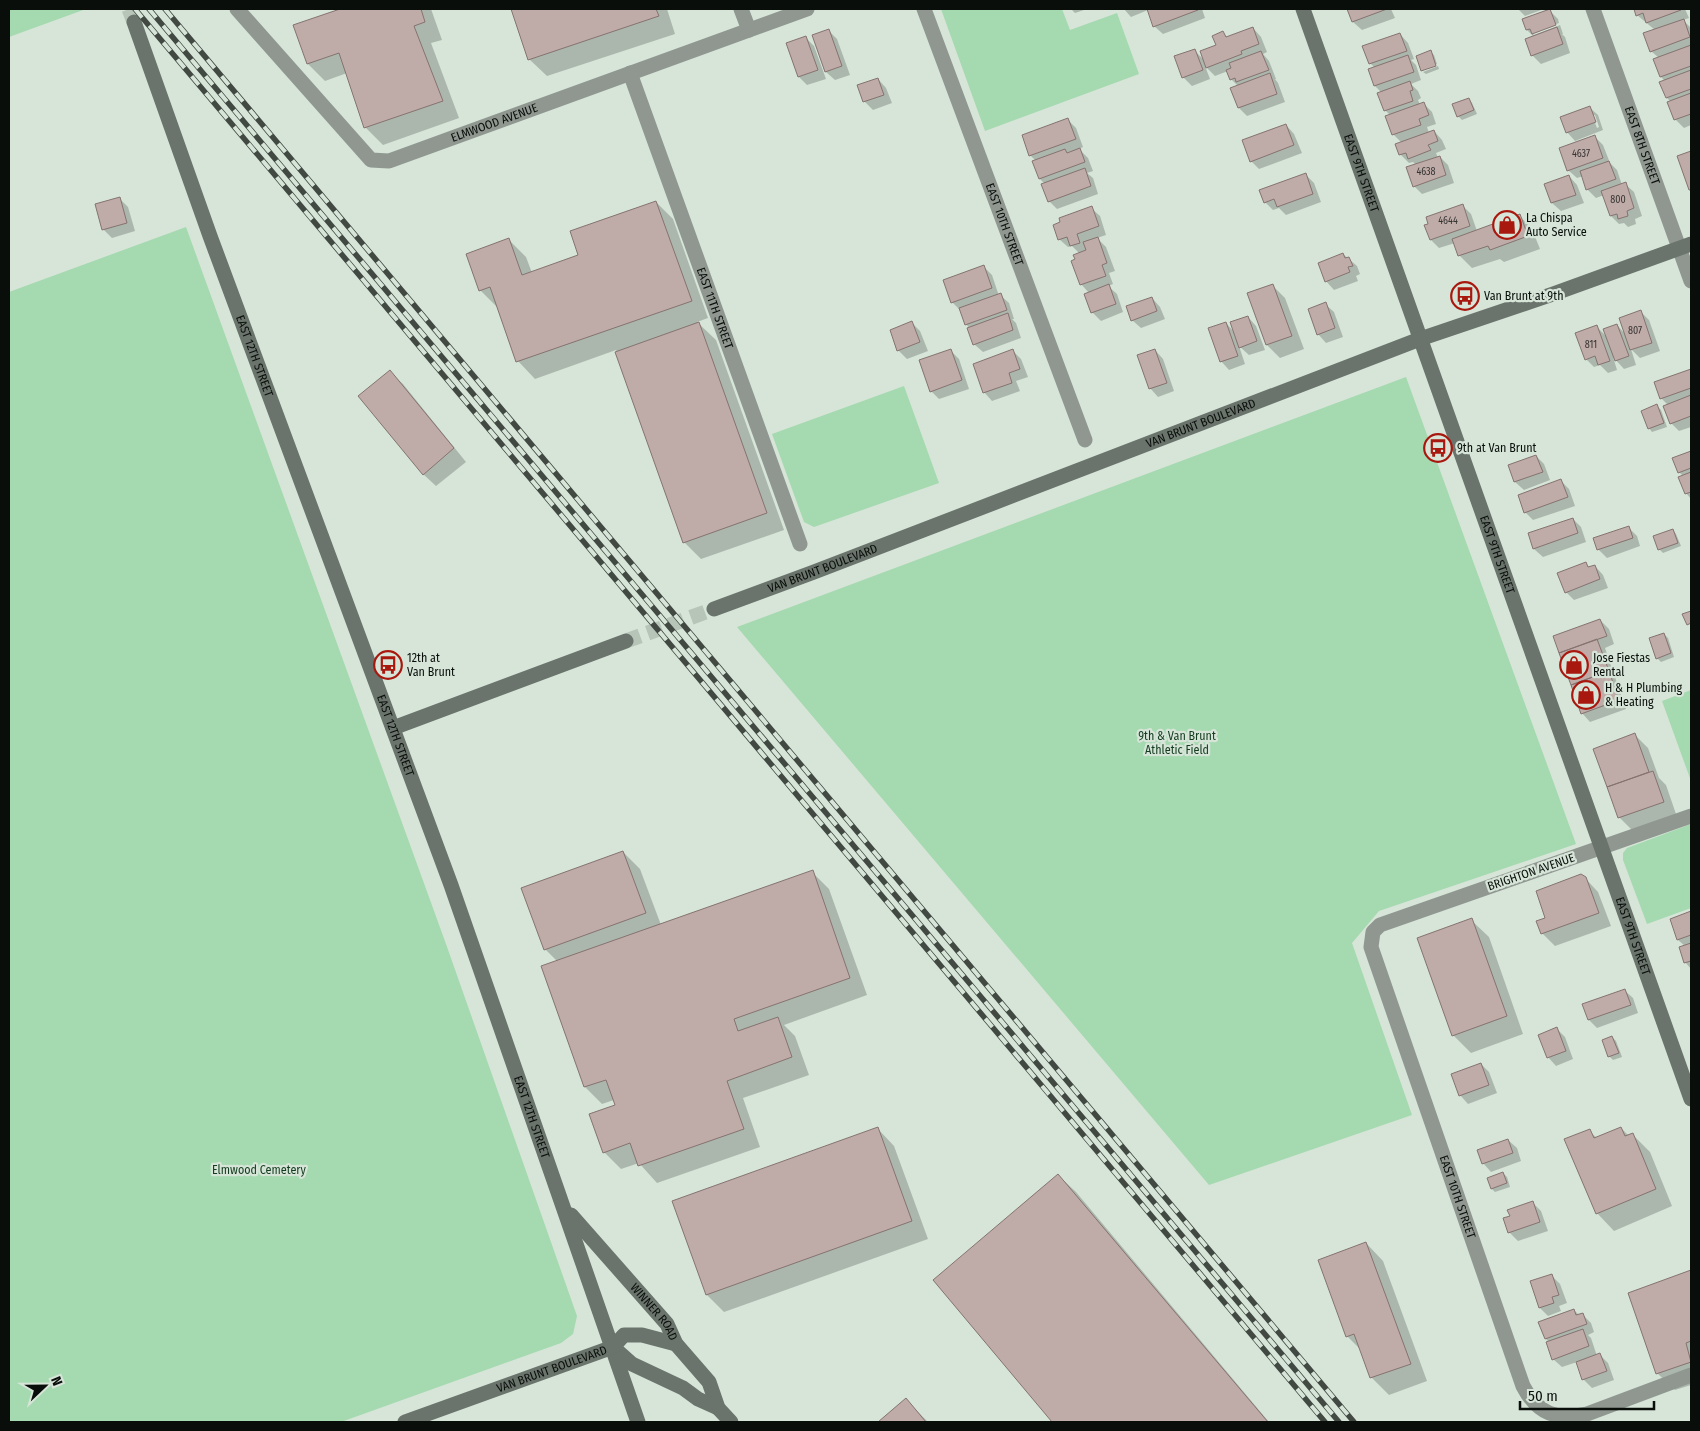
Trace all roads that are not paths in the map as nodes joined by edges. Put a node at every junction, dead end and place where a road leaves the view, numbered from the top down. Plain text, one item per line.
1 (237, 9) edge
2 (741, 9) edge
3 (807, 9) edge
4 (924, 9) edge
5 (1303, 9) edge
6 (1593, 9) edge
7 (134, 22) tunnel mouth
8 (749, 30) junction
9 (630, 73) junction
10 (1686, 246) edge
11 (1691, 281) edge
12 (1420, 339) junction
13 (1086, 440) dead end
14 (800, 544) dead end
15 (714, 609) tunnel mouth
16 (626, 641) tunnel mouth
17 (393, 728) junction
18 (1691, 816) edge
19 (1601, 848) junction
20 (1373, 932) joint
21 (1691, 1099) edge
22 (565, 1208) junction
23 (676, 1344) junction
24 (613, 1347) junction
25 (1691, 1375) edge
26 (718, 1408) junction
27 (405, 1422) edge
28 (638, 1422) edge
29 (731, 1422) edge

1 - 9 street, ELMWOOD AVENUE
2 - 8 street
3 - 8 street, ELMWOOD AVENUE
4 - 13 street, EAST 10TH STREET
5 - 12 street, EAST 9TH STREET
6 - 10 street, EAST 8TH STREET
7 - 17 street, EAST 12TH STREET
8 - 9 street, ELMWOOD AVENUE
9 - 14 street, EAST 11TH STREET
10 - 11 street, EAST 8TH STREET
10 - 12 street, VAN BRUNT BOULEVARD
12 - 15 street, VAN BRUNT BOULEVARD
12 - 19 street, EAST 9TH STREET
16 - 17 street
17 - 22 street, EAST 12TH STREET
18 - 19 street, BRIGHTON AVENUE
19 - 20 street, BRIGHTON AVENUE
19 - 21 street, EAST 9TH STREET
20 - 25 street, EAST 10TH STREET
22 - 23 street, WINNER ROAD
22 - 24 street, EAST 12TH STREET
23 - 24 street
23 - 26 street, WINNER ROAD
24 - 26 street, VAN BRUNT BOULEVARD
24 - 27 street, VAN BRUNT BOULEVARD
24 - 28 street, EAST 12TH STREET
26 - 29 street, WINNER ROAD

